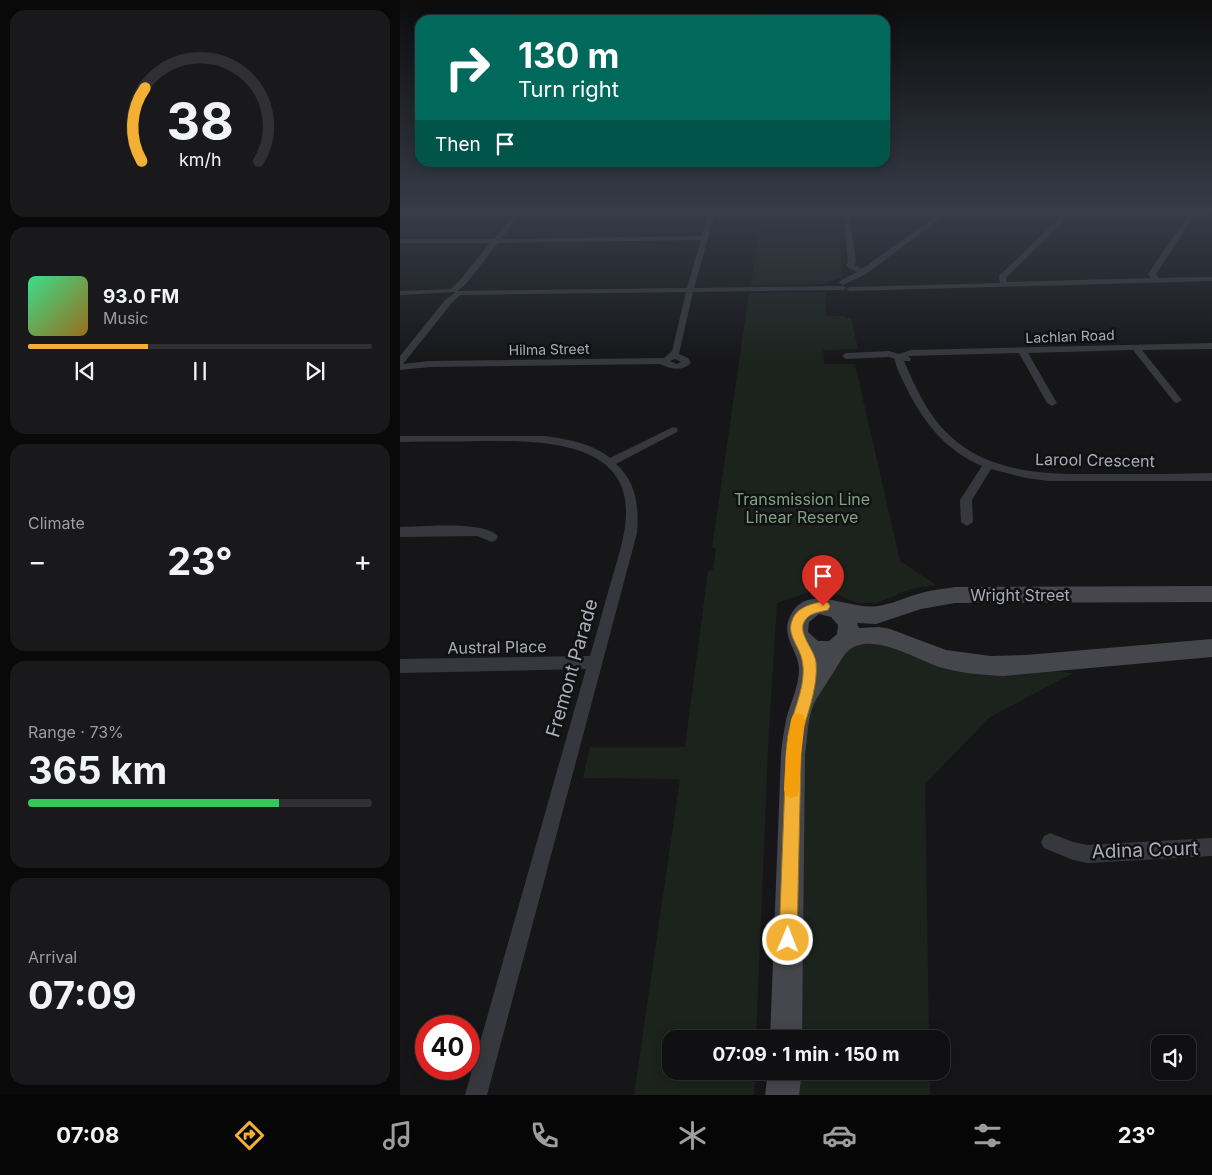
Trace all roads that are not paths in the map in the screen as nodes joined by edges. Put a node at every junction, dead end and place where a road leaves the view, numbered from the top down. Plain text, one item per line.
1 (479, 261) edge
2 (699, 261) edge
3 (852, 261) edge
4 (878, 261) edge
5 (1019, 261) edge
6 (1161, 261) edge
7 (864, 271) junction
8 (1212, 278) edge
9 (1156, 280) junction
10 (848, 284) junction
11 (1004, 284) junction
12 (691, 289) junction
13 (455, 292) junction
14 (400, 293) edge
15 (1212, 346) edge
16 (1136, 348) junction
17 (1023, 352) junction
18 (845, 356) dead end
19 (902, 358) junction
20 (400, 362) edge
21 (429, 364) junction
22 (400, 367) edge
23 (1177, 400) dead end
24 (1052, 403) dead end
25 (673, 430) dead end
26 (400, 439) edge
27 (609, 463) junction
28 (989, 464) junction
29 (1212, 477) edge
30 (967, 522) dead end
31 (400, 532) edge
32 (492, 537) dead end
33 (1212, 594) edge
34 (832, 608) junction
35 (799, 637) junction
36 (840, 644) junction
37 (1212, 648) edge
38 (595, 662) junction
39 (400, 666) edge
40 (806, 696) junction
41 (1050, 842) dead end
42 (1212, 847) edge
43 (786, 1030) edge
44 (784, 1080) edge
45 (786, 1080) edge
46 (476, 1095) edge
47 (782, 1095) edge
48 (788, 1095) edge

1 - 13 street
2 - 12 street
3 - 7 street
4 - 7 street
5 - 11 street
6 - 9 street
7 - 10 street
8 - 9 street
9 - 11 street
10 - 11 street
10 - 12 street
12 - 13 street
12 - 21 street, Hilma Street
13 - 14 street
13 - 20 street
15 - 16 street, Lachlan Road
16 - 17 street, Lachlan Road
16 - 23 street
17 - 19 street, Lachlan Road
17 - 24 street
18 - 19 street, Lachlan Road
19 - 28 street, Larool Crescent
20 - 21 street, Hilma Street
21 - 22 street, Hilma Street
25 - 27 street
26 - 27 street, Fremont Parade
27 - 38 street, Fremont Parade
28 - 29 street, Larool Crescent
28 - 30 street
31 - 32 street
33 - 34 street, Wright Street
34 - 35 street
34 - 36 street
35 - 36 street
35 - 40 street
36 - 37 street
36 - 40 street
38 - 39 street, Austral Place
38 - 46 street, Fremont Parade
40 - 43 street
41 - 42 street, Adina Court
44 - 47 street
45 - 48 street

